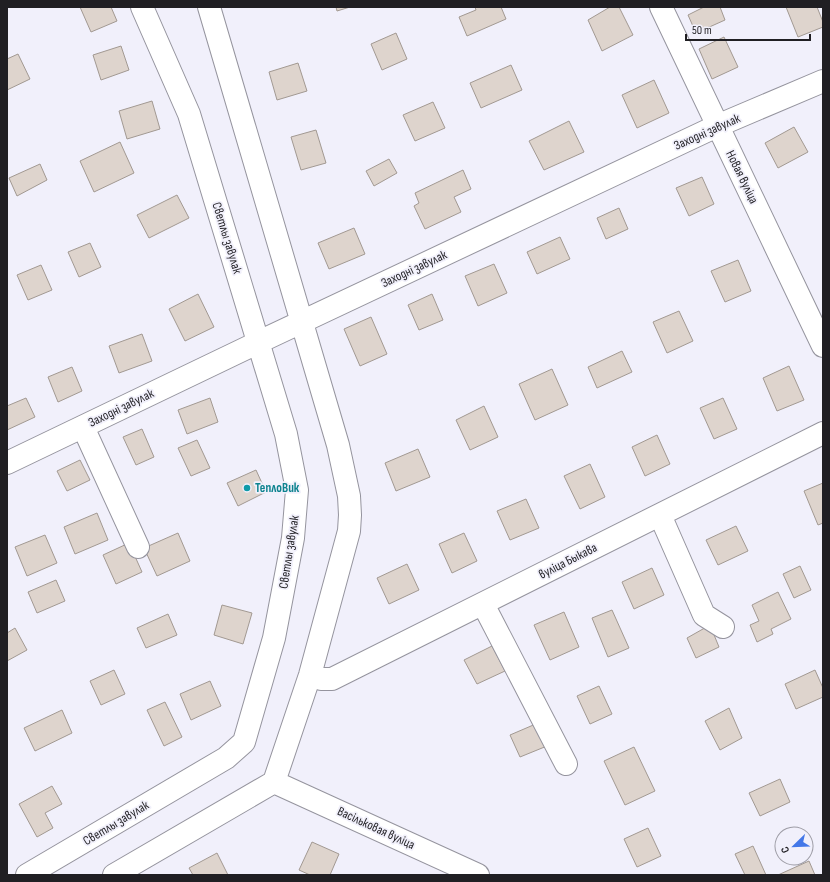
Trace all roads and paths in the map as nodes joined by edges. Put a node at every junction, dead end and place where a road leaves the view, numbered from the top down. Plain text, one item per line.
1 (142, 7) edge
2 (209, 7) edge
3 (661, 7) edge
4 (823, 81) edge
5 (717, 126) junction
6 (302, 322) junction
7 (259, 342) junction
8 (823, 346) edge
9 (83, 427) junction
10 (823, 433) edge
11 (7, 463) edge
12 (660, 515) junction
13 (138, 547) dead end
14 (483, 604) junction
15 (723, 628) dead end
16 (310, 675) junction
17 (566, 764) dead end
18 (274, 782) junction
19 (27, 875) edge
20 (114, 875) edge
21 (478, 875) edge

1 - 7 street, Светлы завулак
2 - 6 street
3 - 5 street, Новая вуліца
4 - 5 street, Заходні завулак
5 - 6 street, Заходні завулак
5 - 8 street, Новая вуліца
6 - 7 street, Заходні завулак
6 - 16 street
7 - 9 street, Заходні завулак
7 - 19 street, Светлы завулак
9 - 11 street, Заходні завулак
9 - 13 street
10 - 12 street, вуліца Быкава
12 - 14 street, вуліца Быкава
12 - 15 street
14 - 16 street, вуліца Быкава
14 - 17 street
16 - 18 street
18 - 20 street
18 - 21 street, Васільковая вуліца

